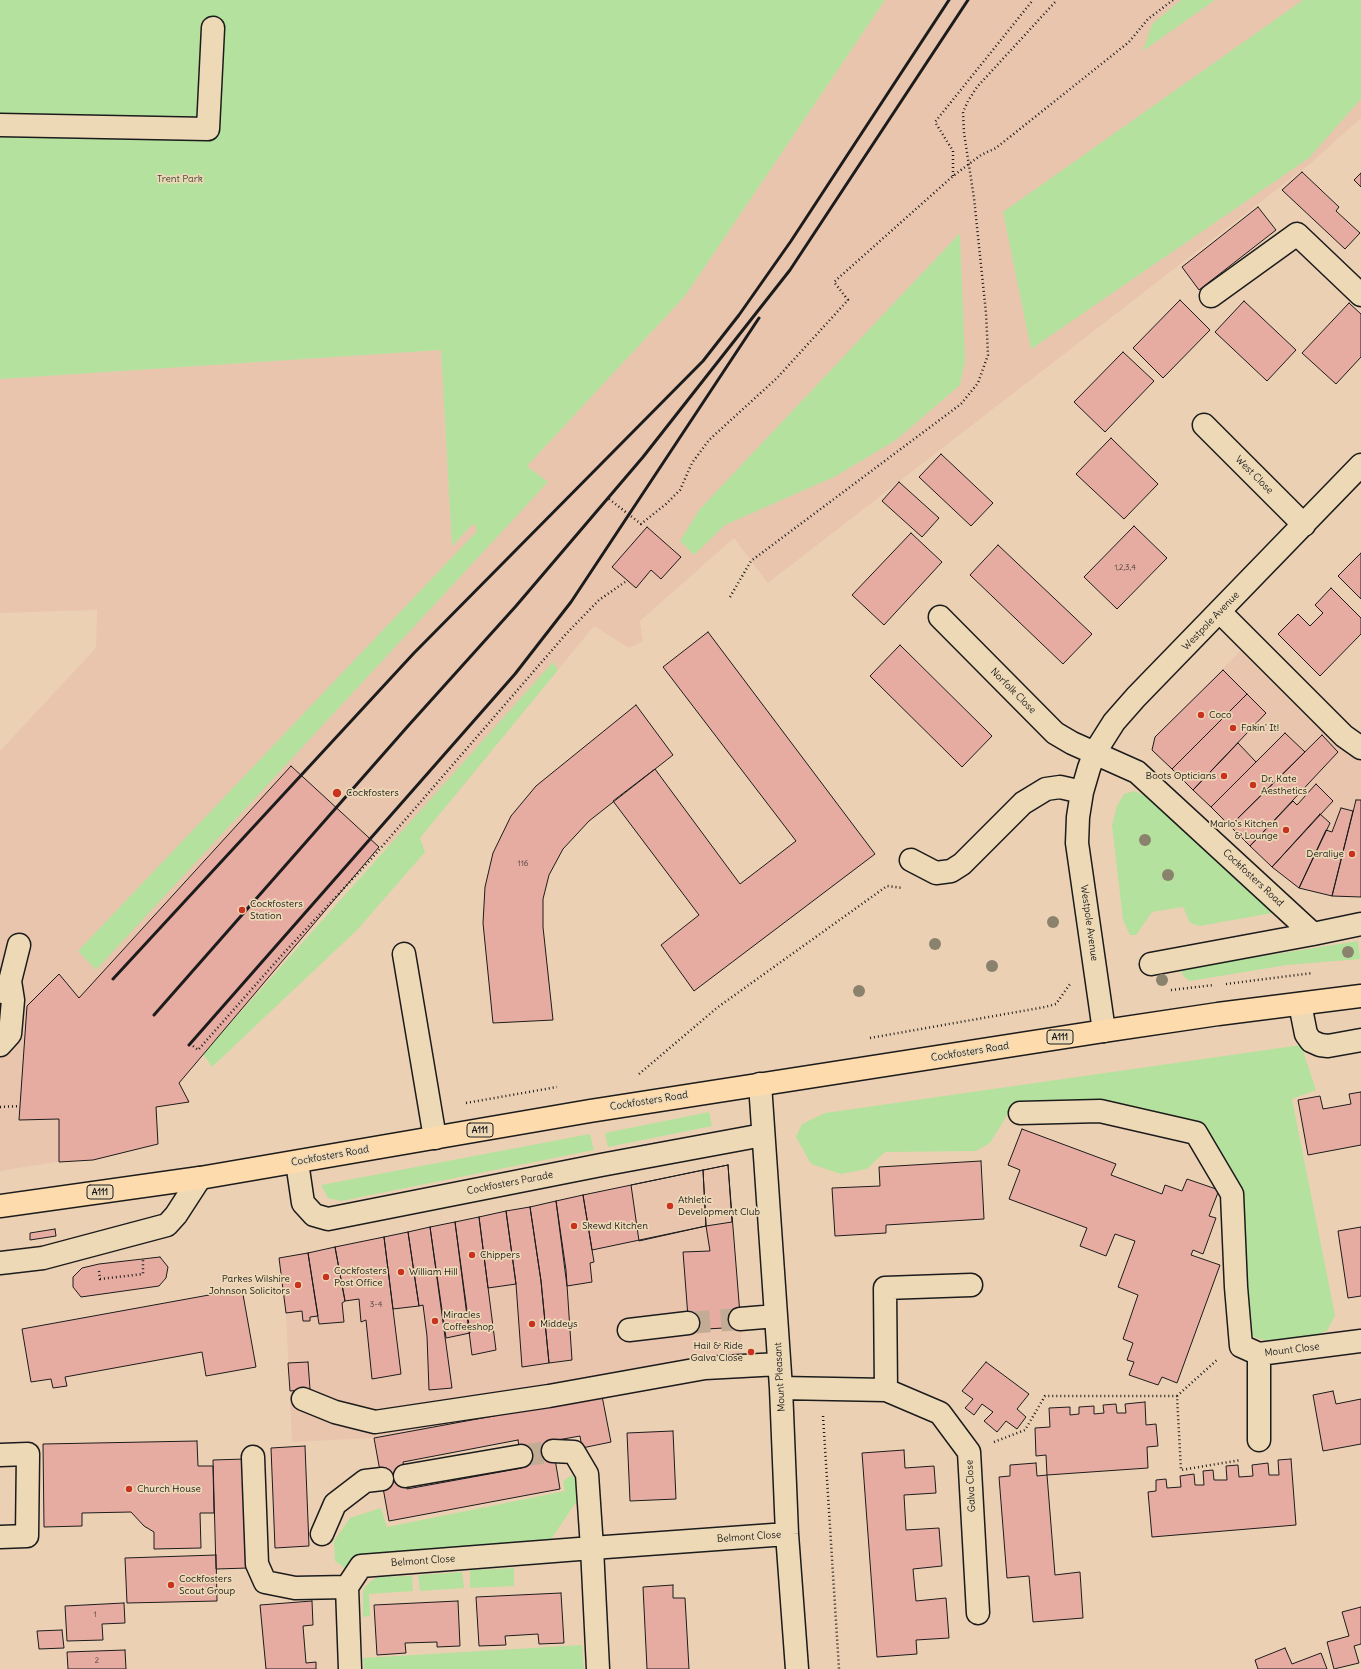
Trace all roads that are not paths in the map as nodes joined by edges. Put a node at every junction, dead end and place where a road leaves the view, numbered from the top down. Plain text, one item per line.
1 (213, 28) dead end
2 (0, 125) edge
3 (1361, 295) edge
4 (1211, 296) dead end
5 (1204, 425) dead end
6 (1361, 464) edge
7 (1304, 525) junction
8 (1220, 612) junction
9 (940, 617) dead end
10 (1361, 748) edge
11 (1095, 752) junction
12 (1082, 792) junction
13 (911, 860) dead end
14 (1361, 924) edge
15 (1313, 934) junction
16 (19, 945) dead end
17 (404, 954) dead end
18 (1151, 964) dead end
19 (5, 988) edge
20 (1361, 996) edge
21 (1300, 1004) junction
22 (1104, 1031) junction
23 (1361, 1040) edge
24 (0, 1046) edge
25 (760, 1084) junction
26 (1020, 1113) dead end
27 (763, 1136) junction
28 (435, 1138) junction
29 (297, 1162) junction
30 (200, 1178) junction
31 (0, 1200) edge
32 (0, 1205) edge
33 (0, 1263) edge
34 (971, 1285) dead end
35 (776, 1316) junction
36 (740, 1319) tunnel mouth
37 (688, 1323) tunnel mouth
38 (630, 1330) dead end
39 (1361, 1341) edge
40 (1250, 1350) junction
41 (779, 1364) junction
42 (781, 1388) junction
43 (886, 1390) junction
44 (303, 1400) dead end
45 (1260, 1440) road end
46 (553, 1450) tunnel mouth
47 (0, 1455) edge
48 (521, 1456) tunnel mouth
49 (253, 1457) dead end
50 (405, 1476) dead end
51 (382, 1480) dead end
52 (322, 1534) dead end
53 (787, 1534) junction
54 (0, 1537) edge
55 (592, 1548) junction
56 (346, 1587) junction
57 (978, 1613) dead end
58 (350, 1669) edge
59 (598, 1669) edge
60 (797, 1669) edge

1 - 2 street
3 - 4 street
5 - 7 street, West Close
6 - 7 street, Westpole Avenue
7 - 8 street, Westpole Avenue
8 - 10 street
8 - 11 street, Westpole Avenue
9 - 11 street, Norfolk Close
11 - 12 street, Westpole Avenue
11 - 15 street, Cockfosters Road
12 - 13 street
12 - 22 street, Westpole Avenue
14 - 15 street
15 - 18 street
16 - 19 street
17 - 28 street
19 - 24 street
20 - 21 main road, Cockfosters Road / A111
21 - 22 main road, Cockfosters Road / A111
21 - 23 street
22 - 25 main road, Cockfosters Road / A111
25 - 27 street, Mount Pleasant
25 - 28 main road, Cockfosters Road / A111
26 - 40 street
27 - 29 street, Cockfosters Parade
27 - 35 street, Mount Pleasant
28 - 29 main road, Cockfosters Road / A111
29 - 30 main road, Cockfosters Road / A111
30 - 32 main road, Cockfosters Road / A111
30 - 33 street
31 - 32 street
34 - 43 street
35 - 36 street
35 - 41 street, Mount Pleasant
37 - 38 street
39 - 40 street, Mount Close
40 - 45 street, Mount Close
41 - 42 street, Mount Pleasant
41 - 44 street
42 - 43 street, Galva Close
42 - 53 street, Mount Pleasant
43 - 57 street, Galva Close
46 - 55 street
47 - 54 street
48 - 50 street
49 - 56 street
51 - 52 street
53 - 55 street, Belmont Close
53 - 60 street, Mount Pleasant
55 - 56 street, Belmont Close
55 - 59 street
56 - 58 street

